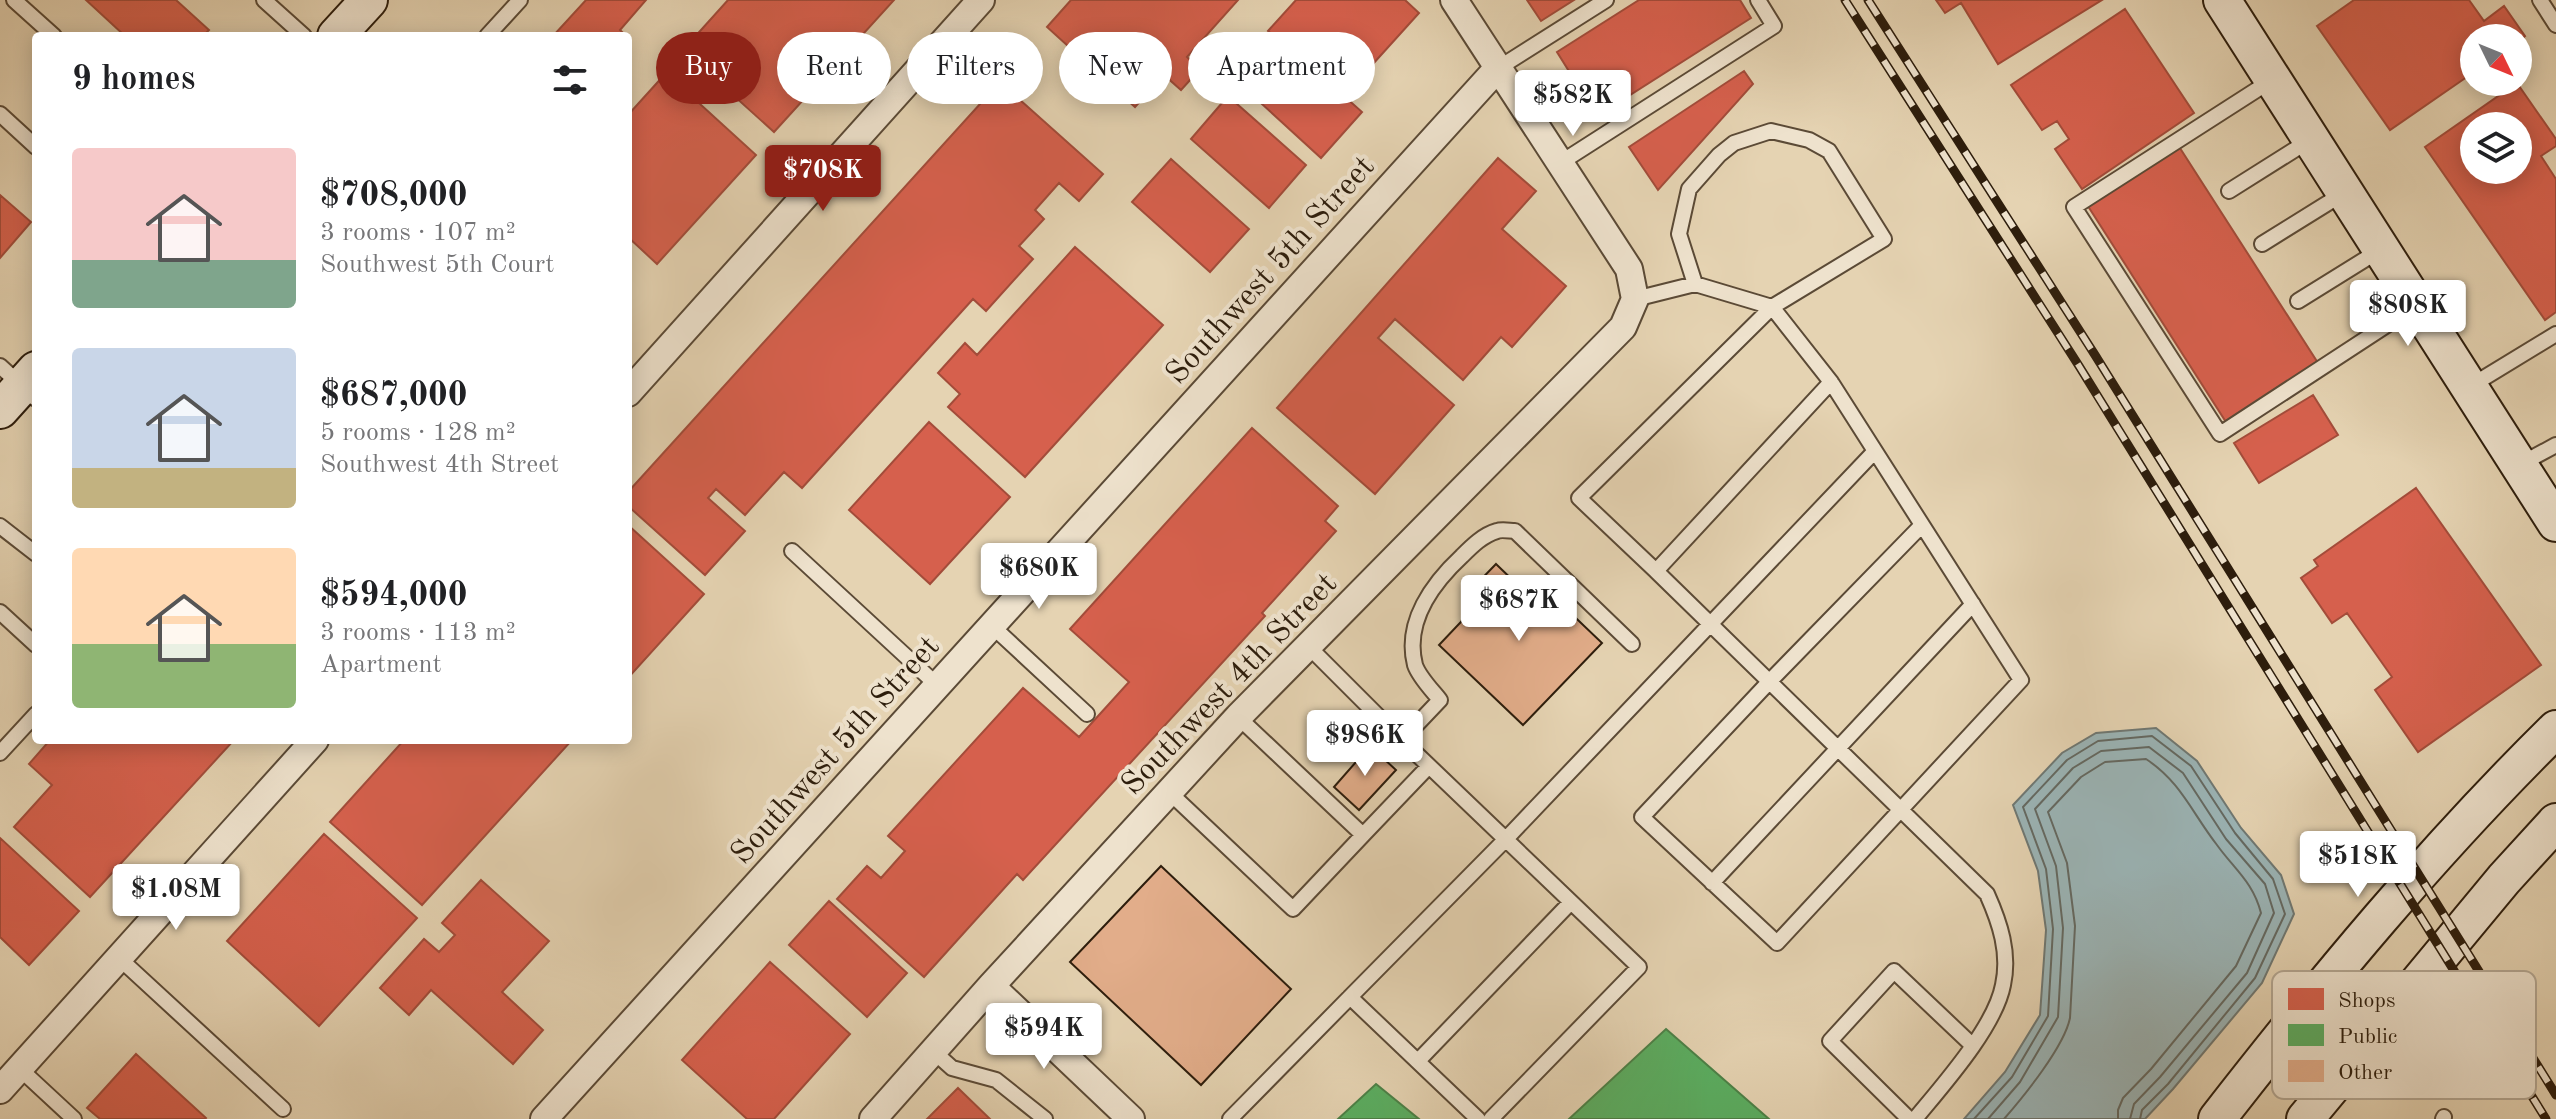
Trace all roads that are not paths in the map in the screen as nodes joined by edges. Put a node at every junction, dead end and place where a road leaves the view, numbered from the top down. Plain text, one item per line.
1 (14, 0) edge
2 (264, 0) edge
3 (369, 0) edge
4 (520, 0) edge
5 (981, 0) edge
6 (1454, 0) edge
7 (1606, 0) edge
8 (1758, 0) edge
9 (2222, 0) edge
10 (2540, 0) edge
11 (2556, 25) edge
12 (50, 32) edge
13 (300, 32) edge
14 (340, 32) edge
15 (491, 32) edge
16 (1497, 69) junction
17 (2272, 79) junction
18 (0, 114) edge
19 (2310, 140) junction
20 (32, 143) edge
21 (1560, 163) junction
22 (2229, 191) dead end
23 (2344, 193) junction
24 (2262, 244) dead end
25 (2381, 250) junction
26 (1695, 284) junction
27 (1635, 299) junction
28 (2298, 301) dead end
29 (2417, 306) junction
30 (1772, 307) junction
31 (2556, 334) edge
32 (1831, 382) junction
33 (2469, 388) junction
34 (632, 389) edge
35 (2556, 445) edge
36 (1875, 451) junction
37 (2519, 465) junction
38 (2556, 523) edge
39 (1922, 525) junction
40 (0, 526) edge
41 (32, 551) edge
42 (792, 551) dead end
43 (1656, 571) junction
44 (1973, 604) junction
45 (0, 612) edge
46 (1710, 623) junction
47 (991, 625) junction
48 (32, 641) edge
49 (1632, 644) dead end
50 (1308, 646) junction
51 (1769, 682) junction
52 (937, 685) junction
53 (1087, 714) dead end
54 (1238, 717) junction
55 (32, 718) edge
56 (2556, 729) edge
57 (1402, 740) junction
58 (311, 744) edge
59 (1837, 748) junction
60 (0, 753) edge
61 (1429, 766) junction
62 (1169, 792) junction
63 (1900, 810) junction
64 (2556, 822) edge
65 (1363, 835) junction
66 (1505, 840) junction
67 (1712, 883) junction
68 (1571, 902) junction
69 (119, 958) junction
70 (2336, 971) edge
71 (2428, 971) edge
72 (991, 986) junction
73 (1350, 997) junction
74 (1972, 1045) junction
75 (2272, 1050) edge
76 (933, 1051) junction
77 (1418, 1061) junction
78 (19, 1068) junction
79 (0, 1090) edge
80 (2322, 1099) edge
81 (283, 1109) dead end
82 (74, 1119) edge
83 (544, 1119) edge
84 (873, 1119) edge
85 (1045, 1119) edge
86 (1131, 1119) edge
87 (1230, 1119) edge
88 (1478, 1119) edge
89 (1491, 1119) edge
90 (1912, 1119) edge
91 (2217, 1119) edge
92 (2305, 1119) edge

1 - 12 lane
2 - 13 lane
3 - 14 street
4 - 15 lane
5 - 34 street
6 - 16 street
7 - 16 lane
8 - 21 lane
9 - 17 street
10 - 11 lane
16 - 21 street
16 - 47 street, Southwest 5th Street
17 - 19 street
17 - 29 lane
18 - 20 lane
19 - 22 lane
19 - 23 street
21 - 27 street
23 - 24 lane
23 - 25 street
25 - 28 lane
25 - 29 street
26 - 27 lane
26 - 30 lane
26 - 30 lane
27 - 50 street, Southwest 4th Street
29 - 33 street
30 - 32 lane
30 - 43 lane
31 - 33 lane
32 - 36 lane
32 - 43 lane
33 - 37 street
35 - 37 lane
36 - 39 lane
36 - 46 lane
37 - 38 street
39 - 44 lane
39 - 51 lane
40 - 41 lane
42 - 52 lane
43 - 46 lane
44 - 59 lane
44 - 63 lane
45 - 48 lane
46 - 51 lane
46 - 66 lane
47 - 52 street, Southwest 5th Street
47 - 53 lane
49 - 57 lane
50 - 54 street, Southwest 4th Street
50 - 57 lane
51 - 59 lane
51 - 67 lane
52 - 83 street, Southwest 5th Street
54 - 62 street, Southwest 4th Street
54 - 65 lane
55 - 60 lane
56 - 70 street
57 - 61 lane
58 - 69 street
59 - 63 lane
59 - 67 lane
61 - 65 lane
61 - 66 lane
62 - 65 lane
62 - 72 street, Southwest 4th Street
63 - 67 lane
63 - 74 lane
64 - 71 street
66 - 68 lane
66 - 73 lane
68 - 77 lane
68 - 89 lane
69 - 78 street
69 - 81 lane
72 - 76 street, Southwest 4th Street
72 - 86 street
73 - 77 lane
73 - 87 lane
74 - 90 lane
74 - 90 lane
75 - 91 street
76 - 84 street, Southwest 4th Street
76 - 85 lane
77 - 88 lane
78 - 79 street
78 - 82 lane
80 - 92 street

